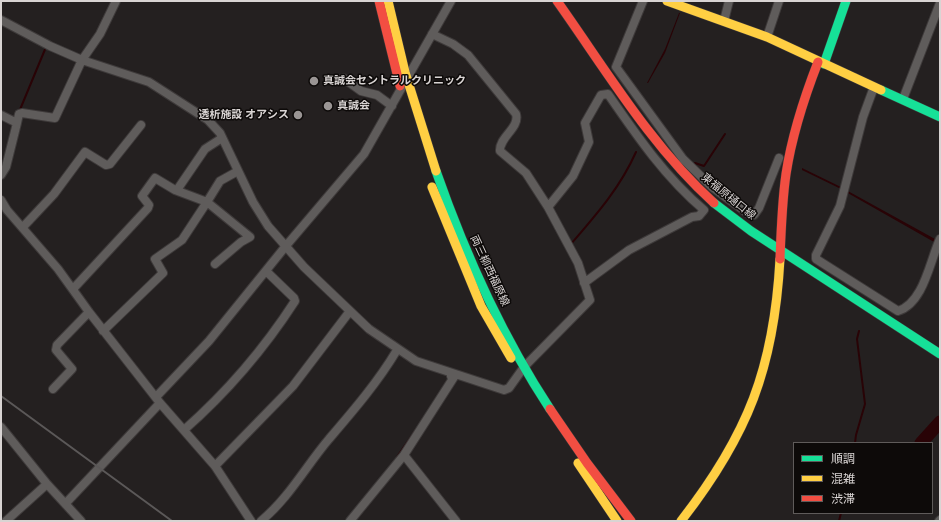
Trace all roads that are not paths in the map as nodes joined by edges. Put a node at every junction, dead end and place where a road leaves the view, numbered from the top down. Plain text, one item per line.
1 (116, 1) edge
2 (379, 1) edge
3 (388, 1) edge
4 (451, 1) edge
5 (557, 1) edge
6 (643, 1) edge
7 (666, 1) edge
8 (729, 1) edge
9 (779, 1) edge
10 (846, 1) edge
11 (681, 3) edge
12 (940, 3) edge
13 (724, 21) junction
14 (2, 23) edge
15 (432, 34) junction
16 (767, 37) junction
17 (82, 60) junction
18 (821, 63) junction
19 (343, 78) dead end
20 (406, 80) junction
21 (874, 86) junction
22 (401, 90) junction
23 (903, 99) junction
24 (392, 106) junction
25 (407, 111) dead end
26 (1, 115) edge
27 (940, 117) edge
28 (17, 122) junction
29 (141, 125) dead end
30 (222, 138) junction
31 (672, 144) junction
32 (418, 146) dead end
33 (663, 151) junction
34 (653, 158) junction
35 (779, 158) dead end
36 (238, 171) junction
37 (1, 175) edge
38 (178, 190) junction
39 (1, 200) edge
40 (207, 202) junction
41 (548, 207) junction
42 (23, 228) junction
43 (940, 239) edge
44 (285, 247) junction
45 (781, 250) junction
46 (215, 264) dead end
47 (266, 271) junction
48 (584, 283) junction
49 (73, 289) junction
50 (877, 298) junction
51 (871, 309) junction
52 (350, 311) junction
53 (89, 312) junction
54 (103, 331) junction
55 (397, 350) junction
56 (940, 354) edge
57 (522, 371) junction
58 (452, 374) junction
59 (53, 389) dead end
60 (158, 400) junction
61 (1, 427) edge
62 (184, 430) junction
63 (404, 455) junction
64 (215, 466) junction
65 (47, 484) junction
66 (66, 503) junction
67 (6, 521) edge
68 (81, 521) edge
69 (251, 521) edge
70 (261, 521) edge
71 (350, 521) edge
72 (456, 521) edge
73 (617, 521) edge
74 (631, 521) edge
75 (680, 521) edge

1 - 17 street
2 - 22 main road
3 - 20 main road, 両三柳西福原線
4 - 15 street
5 - 33 main road, 東福原樋口線
6 - 31 street
7 - 11 main road
8 - 13 street
9 - 16 street
10 - 18 main road
11 - 13 main road
12 - 23 street
13 - 16 main road
14 - 17 street
15 - 20 street
15 - 41 street
16 - 18 main road
17 - 28 street
17 - 30 street
18 - 21 main road
18 - 45 main road
19 - 24 street
20 - 22 street
20 - 57 main road, 両三柳西福原線
21 - 23 main road
21 - 50 street
22 - 24 street
22 - 25 main road
23 - 27 main road
24 - 44 street
26 - 28 street
28 - 37 street
29 - 42 street
30 - 36 street
30 - 38 street
31 - 33 street
31 - 35 street
32 - 57 main road, 両三柳西福原線
33 - 34 street
33 - 45 main road, 東福原樋口線
34 - 41 street
34 - 48 street
36 - 40 street
36 - 44 street
38 - 40 street
38 - 49 street
39 - 42 street
40 - 46 street
40 - 54 street
41 - 48 street
42 - 49 street
43 - 50 street
44 - 47 street
44 - 52 street
45 - 51 main road, 東福原樋口線
45 - 75 main road
47 - 60 street
47 - 62 street
48 - 57 street
49 - 53 street
50 - 51 street
51 - 56 main road, 東福原樋口線
52 - 55 street
52 - 64 street
53 - 54 street
53 - 59 street
54 - 60 street
55 - 58 street
55 - 70 street
57 - 58 street
57 - 73 main road, 両三柳西福原線
57 - 74 main road, 両三柳西福原線
58 - 63 street
60 - 62 street
60 - 66 street
61 - 65 street
62 - 64 street
63 - 71 street
63 - 72 street
64 - 69 street
65 - 66 street
65 - 67 street
66 - 68 street

